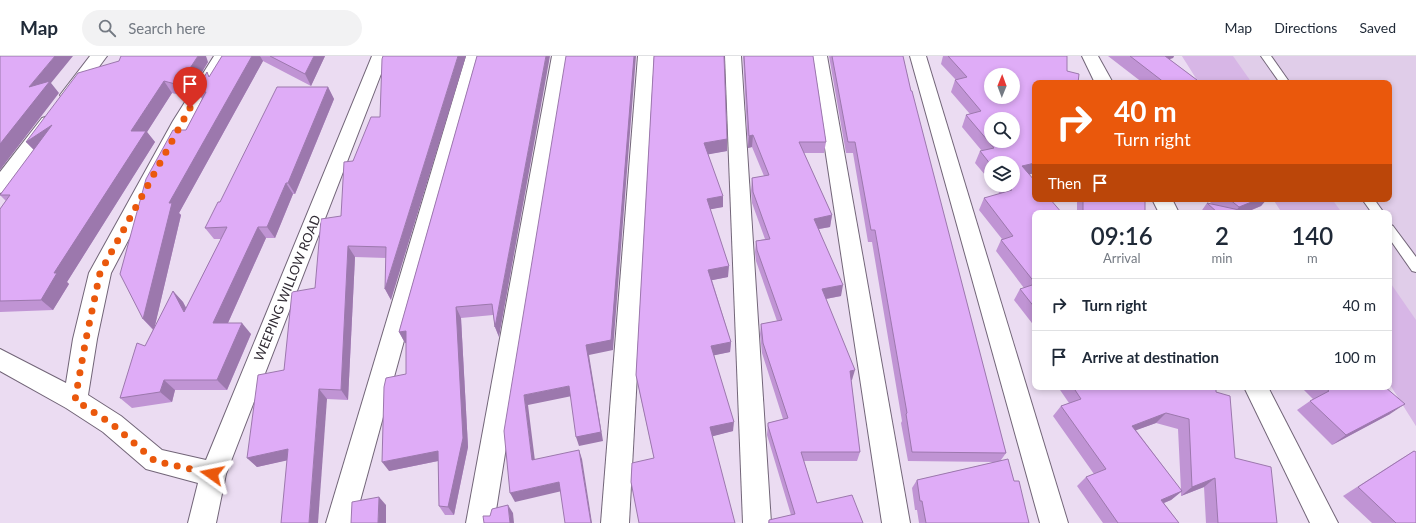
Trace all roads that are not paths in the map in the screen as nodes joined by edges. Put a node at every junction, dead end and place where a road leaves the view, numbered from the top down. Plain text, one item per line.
1 (99, 56) edge
2 (222, 56) edge
3 (380, 56) edge
4 (474, 56) edge
5 (560, 56) edge
6 (646, 56) edge
7 (733, 56) edge
8 (819, 56) edge
9 (918, 56) edge
10 (1090, 56) edge
11 (1266, 56) edge
12 (1102, 80) edge
13 (1283, 80) edge
14 (0, 186) edge
15 (1392, 233) edge
16 (1416, 267) edge
17 (0, 359) edge
18 (1258, 390) edge
19 (75, 400) junction
20 (212, 474) junction
21 (202, 523) edge
22 (340, 523) edge
23 (480, 523) edge
24 (615, 523) edge
25 (757, 523) edge
26 (896, 523) edge
27 (1054, 523) edge
28 (1324, 523) edge

1 - 14 street
2 - 19 street
3 - 20 street, WEEPING WILLOW ROAD
4 - 22 street
5 - 23 street
6 - 24 street
7 - 25 street
8 - 26 street
9 - 27 street
10 - 12 street
11 - 13 lane
15 - 16 lane
17 - 19 street
18 - 28 street
19 - 20 street
20 - 21 street, WEEPING WILLOW ROAD

